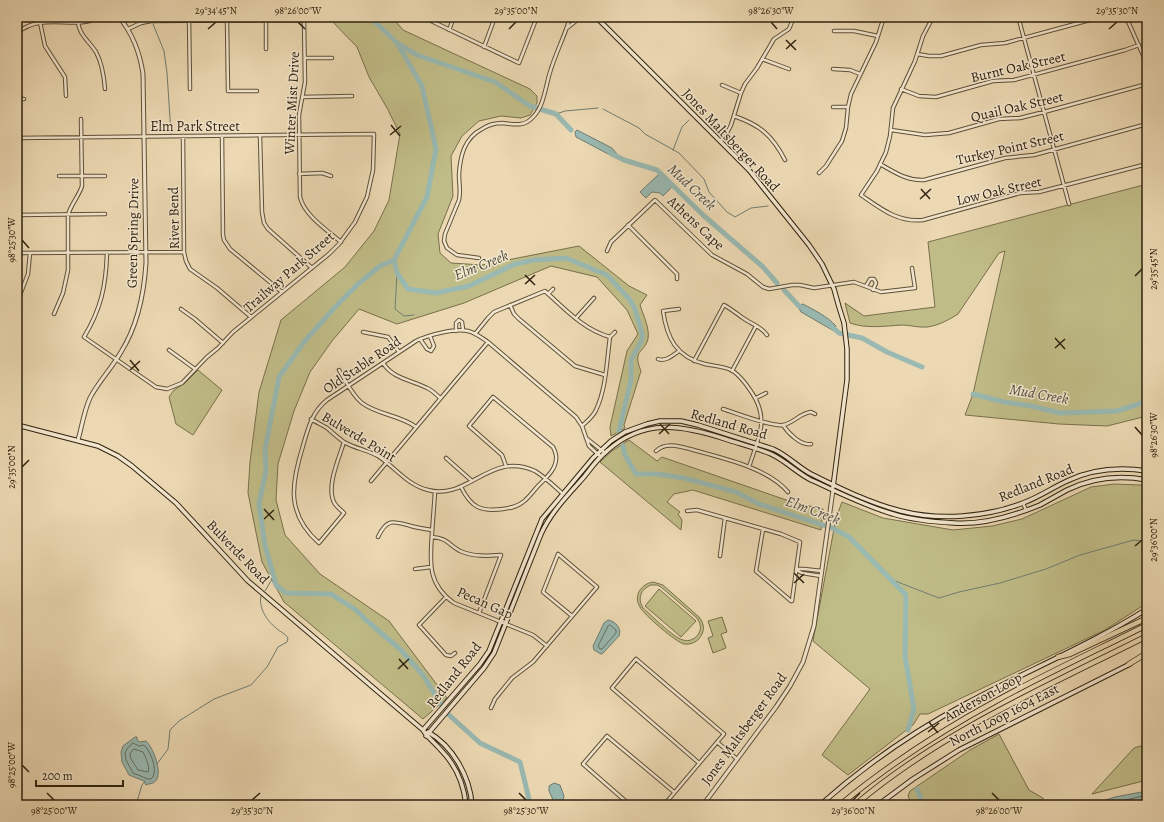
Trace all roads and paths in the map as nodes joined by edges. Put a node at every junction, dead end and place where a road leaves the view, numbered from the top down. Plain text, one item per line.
1 (100, 17) edge
2 (119, 17) edge
3 (423, 17) edge
4 (454, 17) edge
5 (496, 17) edge
6 (537, 17) edge
7 (573, 17) edge
8 (580, 17) edge
9 (596, 17) edge
10 (794, 17) edge
11 (884, 17) edge
12 (934, 17) edge
13 (1101, 17) edge
14 (1126, 17) edge
15 (189, 19) edge
16 (227, 20) junction
17 (266, 20) junction
18 (1019, 20) dead end
19 (40, 22) junction
20 (78, 22) junction
21 (128, 29) junction
22 (567, 29) junction
23 (449, 30) junction
24 (834, 31) dead end
25 (17, 33) edge
26 (878, 36) junction
27 (1024, 38) junction
28 (1139, 45) junction
29 (484, 47) junction
30 (266, 49) dead end
31 (917, 54) junction
32 (305, 58) junction
33 (332, 58) dead end
34 (762, 59) junction
35 (1147, 64) edge
36 (789, 69) dead end
37 (833, 69) dead end
38 (860, 74) junction
39 (1034, 75) junction
40 (1147, 84) edge
41 (722, 85) dead end
42 (105, 89) dead end
43 (190, 89) dead end
44 (901, 89) junction
45 (257, 91) dead end
46 (741, 93) junction
47 (66, 96) dead end
48 (352, 96) dead end
49 (302, 97) junction
50 (24, 99) dead end
51 (17, 100) edge
52 (833, 107) dead end
53 (848, 107) junction
54 (1044, 112) junction
55 (734, 116) junction
56 (81, 119) dead end
57 (1147, 124) edge
58 (891, 130) junction
59 (374, 134) joint
60 (299, 135) junction
61 (183, 136) junction
62 (222, 136) junction
63 (260, 136) junction
64 (145, 137) junction
65 (18, 138) edge
66 (82, 138) junction
67 (720, 142) junction
68 (1054, 149) junction
69 (784, 160) dead end
70 (880, 164) junction
71 (1147, 164) edge
72 (819, 173) dead end
73 (299, 174) junction
74 (20, 176) dead end
75 (59, 176) dead end
76 (82, 176) junction
77 (105, 176) dead end
78 (331, 176) dead end
79 (1064, 186) junction
80 (1069, 204) dead end
81 (104, 214) dead end
82 (17, 215) edge
83 (68, 215) junction
84 (628, 225) junction
85 (341, 242) junction
86 (607, 251) dead end
87 (146, 252) junction
88 (184, 252) junction
89 (17, 253) edge
90 (30, 253) junction
91 (68, 253) junction
92 (107, 253) junction
93 (479, 258) dead end
94 (312, 268) junction
95 (912, 268) dead end
96 (677, 279) dead end
97 (832, 286) junction
98 (866, 286) junction
99 (553, 289) dead end
100 (873, 290) junction
101 (282, 292) junction
102 (548, 294) junction
103 (20, 295) dead end
104 (594, 298) dead end
105 (510, 305) junction
106 (679, 308) dead end
107 (181, 309) dead end
108 (54, 314) dead end
109 (252, 317) junction
110 (576, 318) junction
111 (756, 326) junction
112 (463, 330) junction
113 (456, 331) junction
114 (363, 332) dead end
115 (615, 332) dead end
116 (475, 334) junction
117 (767, 334) dead end
118 (430, 336) junction
119 (610, 337) junction
120 (420, 339) junction
121 (488, 342) junction
122 (223, 343) junction
123 (170, 350) dead end
124 (679, 351) junction
125 (399, 352) junction
126 (658, 359) dead end
127 (116, 360) junction
128 (694, 361) junction
129 (383, 364) junction
130 (195, 369) junction
131 (339, 370) dead end
132 (732, 371) junction
133 (605, 375) junction
134 (349, 386) junction
135 (766, 394) dead end
136 (440, 398) junction
137 (756, 398) junction
138 (571, 406) dead end
139 (567, 409) junction
140 (723, 409) dead end
141 (815, 414) dead end
142 (311, 420) junction
143 (660, 421) junction
144 (761, 421) junction
145 (689, 423) junction
146 (17, 425) edge
147 (782, 425) junction
148 (582, 426) junction
149 (416, 427) junction
150 (661, 427) junction
151 (688, 428) junction
152 (586, 437) junction
153 (78, 440) junction
154 (344, 442) junction
155 (757, 443) junction
156 (811, 444) dead end
157 (601, 449) junction
158 (755, 449) junction
159 (773, 449) junction
160 (656, 451) dead end
161 (605, 453) junction
162 (597, 454) junction
163 (771, 454) junction
164 (601, 457) junction
165 (446, 458) dead end
166 (386, 462) junction
167 (506, 466) junction
168 (749, 468) junction
169 (1147, 471) edge
170 (1085, 474) junction
171 (545, 478) junction
172 (1147, 480) edge
173 (371, 481) dead end
174 (472, 481) junction
175 (1087, 483) junction
176 (833, 485) junction
177 (461, 487) junction
178 (833, 490) junction
179 (435, 492) junction
180 (788, 492) dead end
181 (563, 493) junction
182 (567, 497) junction
183 (1023, 503) junction
184 (1026, 510) junction
185 (687, 511) dead end
186 (546, 513) junction
187 (966, 515) junction
188 (551, 516) junction
189 (725, 518) junction
190 (966, 524) junction
191 (763, 529) junction
192 (432, 530) junction
193 (378, 537) dead end
194 (432, 537) junction
195 (720, 556) dead end
196 (431, 567) junction
197 (415, 569) dead end
198 (796, 570) junction
199 (822, 571) junction
200 (821, 576) junction
201 (446, 597) junction
202 (1147, 609) edge
203 (479, 613) junction
204 (572, 616) junction
205 (1147, 618) edge
206 (501, 622) junction
207 (506, 624) junction
208 (1147, 625) edge
209 (1147, 636) edge
210 (547, 646) junction
211 (455, 653) dead end
212 (1147, 655) edge
213 (1058, 657) junction
214 (1129, 664) joint
215 (491, 708) dead end
216 (423, 730) junction
217 (429, 732) junction
218 (426, 736) junction
219 (717, 742) junction
220 (738, 760) junction
221 (699, 763) junction
222 (674, 792) junction
223 (466, 805) edge
224 (472, 805) edge
225 (630, 805) edge
226 (664, 805) edge
227 (703, 805) edge
228 (820, 805) edge
229 (840, 805) edge
230 (855, 805) edge
231 (878, 805) edge

1 - 20 street
2 - 21 street, Green Spring Drive
3 - 23 street
4 - 23 street
5 - 29 street
6 - 29 street
7 - 22 street
8 - 22 street
9 - 67 main road, Jones Maltsberger Road
10 - 34 street
11 - 26 street
12 - 31 street
13 - 27 street
14 - 28 street
15 - 16 street
15 - 21 street
15 - 43 street
16 - 17 street
16 - 45 street
17 - 30 street
17 - 32 street, Winter Mist Drive
18 - 27 street
19 - 20 street
19 - 25 street
19 - 47 street
20 - 42 street
21 - 64 street, Green Spring Drive
22 - 93 street
23 - 29 street
24 - 26 street
26 - 38 street
27 - 31 street
27 - 39 street
28 - 35 street
28 - 39 street, Burnt Oak Street
31 - 44 street
32 - 33 street
32 - 49 street, Winter Mist Drive
34 - 36 street
34 - 46 street
37 - 38 street
38 - 53 street
39 - 44 street, Burnt Oak Street
39 - 54 street
40 - 54 street, Quail Oak Street
41 - 46 street
44 - 58 street
46 - 55 street
48 - 49 street
49 - 60 street, Winter Mist Drive
50 - 51 street
52 - 53 street
53 - 72 street
54 - 58 street, Quail Oak Street
54 - 68 street
55 - 67 street
55 - 69 street
56 - 66 street
57 - 68 street, Turkey Point Street
58 - 70 street
59 - 60 street, Elm Park Street
59 - 85 street, Trailway Park Street
60 - 63 street, Elm Park Street
60 - 73 street, Winter Mist Drive
61 - 62 street, Elm Park Street
61 - 64 street, Elm Park Street
61 - 88 street, River Bend
62 - 63 street, Elm Park Street
62 - 101 street
63 - 94 street
64 - 66 street, Elm Park Street
64 - 87 street, Green Spring Drive
65 - 66 street, Elm Park Street
65 - 74 street
66 - 76 street
67 - 97 main road, Jones Maltsberger Road
68 - 70 street, Turkey Point Street
68 - 79 street
70 - 79 street, Low Oak Street
71 - 79 street, Low Oak Street
73 - 78 street
73 - 85 street, Winter Mist Drive
75 - 76 street
76 - 77 street
76 - 83 street
79 - 80 street
81 - 83 street
82 - 83 street
83 - 91 street
84 - 86 street, Athens Cape
84 - 96 street
84 - 97 street, Athens Cape
85 - 94 street, Trailway Park Street
87 - 88 street
87 - 92 street
87 - 127 street, Green Spring Drive
88 - 109 street, River Bend
89 - 90 street
90 - 91 street
90 - 103 street
91 - 92 street
91 - 108 street
92 - 127 street
94 - 101 street, Trailway Park Street
95 - 100 street
97 - 98 street
97 - 176 main road, Jones Maltsberger Road
98 - 100 street
98 - 100 street
99 - 102 street
101 - 109 street, Trailway Park Street
102 - 105 street
102 - 110 street
104 - 110 street
105 - 116 street
105 - 133 street
106 - 124 street
107 - 122 street
109 - 122 street, Trailway Park Street
110 - 119 street
111 - 117 street
111 - 128 street
111 - 132 street
112 - 113 street, Old Stable Road
112 - 113 street, Old Stable Road
112 - 116 street, Old Stable Road
113 - 118 street, Old Stable Road
114 - 125 street
115 - 119 street
116 - 121 street, Old Stable Road
118 - 120 street, Old Stable Road
118 - 120 street, Old Stable Road
119 - 133 street
120 - 125 street, Old Stable Road
121 - 136 street
121 - 139 street, Old Stable Road
122 - 130 street, Trailway Park Street
123 - 130 street
124 - 126 street
124 - 128 street
125 - 129 street, Old Stable Road
127 - 130 street, Trailway Park Street
127 - 153 street, Green Spring Drive
128 - 132 street
129 - 134 street, Old Stable Road
129 - 136 street
131 - 134 street
132 - 137 street
133 - 148 street
134 - 142 street, Old Stable Road
134 - 149 street
135 - 137 street
136 - 149 street
137 - 144 street
138 - 139 street
139 - 148 street, Old Stable Road
140 - 144 street
141 - 147 street
142 - 154 street, Bulverde Point
142 - 154 street, Old Stable Road
143 - 145 main road, Redland Road
143 - 150 street
143 - 157 main road, Redland Road
144 - 147 street
144 - 155 street
145 - 151 street
145 - 155 main road, Redland Road
146 - 153 main road, Bulverde Road
147 - 156 street
148 - 152 street, Old Stable Road
149 - 166 street
150 - 151 main road, Redland Road
150 - 161 main road, Redland Road
151 - 158 main road, Redland Road
152 - 157 street
152 - 162 street, Old Stable Road
153 - 216 main road, Bulverde Road
154 - 166 street, Bulverde Point
155 - 158 street
155 - 159 main road, Redland Road
157 - 161 street
157 - 162 main road, Redland Road
158 - 163 main road, Redland Road
158 - 168 street
159 - 163 street
159 - 176 main road, Redland Road
160 - 168 street
161 - 164 main road, Redland Road
162 - 164 street, Old Stable Road
162 - 181 main road, Redland Road
163 - 178 main road, Redland Road
164 - 182 main road, Redland Road
165 - 174 street
166 - 173 street
166 - 179 street, Bulverde Point
167 - 171 street, Bulverde Point
167 - 171 street
167 - 174 street, Bulverde Point
168 - 180 street
169 - 170 main road, Redland Road
170 - 175 main road
170 - 183 main road, Redland Road
171 - 177 street
171 - 181 street, Bulverde Point
172 - 175 main road, Redland Road
174 - 177 street, Bulverde Point
175 - 184 main road, Redland Road
176 - 178 main road, Jones Maltsberger Road
176 - 187 main road, Redland Road
177 - 179 street, Bulverde Point
178 - 190 main road, Redland Road
178 - 199 street, Jones Maltsberger Road
179 - 192 street, Pecan Gap
181 - 182 street, Bulverde Point
181 - 186 main road, Redland Road
182 - 188 main road, Redland Road
183 - 184 street
183 - 187 main road, Redland Road
184 - 190 main road, Redland Road
185 - 189 street
186 - 188 street
186 - 206 main road, Redland Road
187 - 190 street
188 - 207 main road, Redland Road
189 - 191 street
189 - 195 street
191 - 198 street
191 - 198 street
192 - 193 street
192 - 194 street, Pecan Gap
194 - 196 street, Pecan Gap
194 - 203 street
196 - 197 street
196 - 201 street, Pecan Gap
198 - 199 street
198 - 200 street
199 - 200 street, Jones Maltsberger Road
200 - 220 street, Jones Maltsberger Road
201 - 203 street, Pecan Gap
201 - 211 street
202 - 213 main road, North Loop 1604 East
203 - 206 street, Pecan Gap
204 - 204 street
204 - 210 street
205 - 213 highway
206 - 207 street, Pecan Gap
206 - 216 main road, Redland Road
207 - 210 street, Pecan Gap
207 - 217 main road, Redland Road
208 - 229 highway, Anderson Loop
209 - 230 highway, Anderson Loop
210 - 215 street
212 - 214 highway
213 - 228 main road, North Loop 1604 East
214 - 231 main road, North Loop 1604 East
216 - 217 main road, Bulverde Road
216 - 218 main road, Bulverde Road
217 - 218 main road, Redland Road
217 - 224 main road, Bulverde Road
218 - 223 main road, Bulverde Road
219 - 220 street
219 - 221 street
219 - 221 street
220 - 227 street, Jones Maltsberger Road
221 - 222 street
222 - 225 street
222 - 226 street

